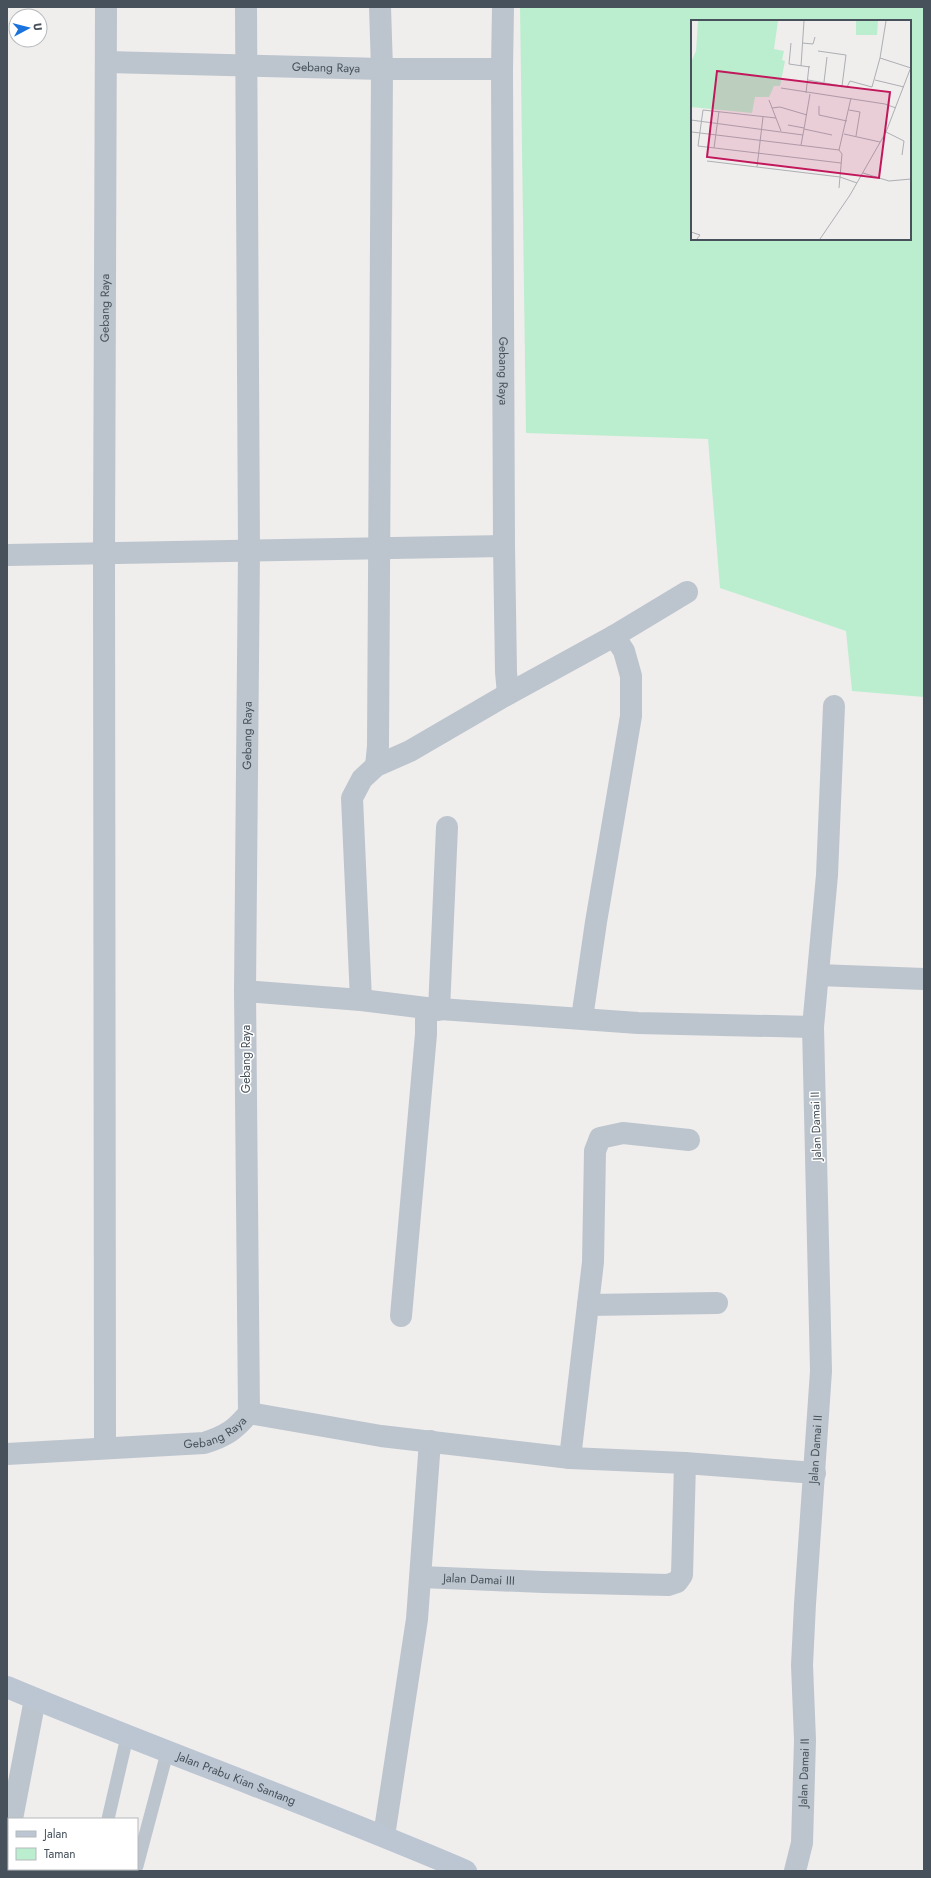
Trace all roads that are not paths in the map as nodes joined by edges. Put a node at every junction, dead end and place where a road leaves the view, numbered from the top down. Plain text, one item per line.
1 (106, 7) edge
2 (246, 7) edge
3 (380, 7) edge
4 (503, 7) edge
5 (106, 62) junction
6 (246, 65) junction
7 (382, 69) junction
8 (502, 69) junction
9 (504, 546) junction
10 (378, 549) junction
11 (249, 551) junction
12 (104, 553) junction
13 (7, 555) edge
14 (688, 592) dead end
15 (614, 636) junction
16 (508, 694) junction
17 (834, 706) dead end
18 (376, 766) junction
19 (448, 827) dead end
20 (818, 975) junction
21 (924, 979) edge
22 (245, 991) junction
23 (361, 1000) junction
24 (433, 1009) junction
25 (582, 1018) junction
26 (813, 1027) junction
27 (689, 1140) dead end
28 (717, 1303) dead end
29 (588, 1305) junction
30 (401, 1316) dead end
31 (249, 1413) junction
32 (430, 1441) junction
33 (105, 1448) junction
34 (7, 1454) edge
35 (570, 1458) junction
36 (685, 1463) junction
37 (815, 1473) junction
38 (421, 1576) junction
39 (7, 1687) edge
40 (35, 1699) junction
41 (127, 1737) junction
42 (167, 1753) junction
43 (12, 1818) edge
44 (108, 1818) edge
45 (384, 1836) junction
46 (138, 1862) edge
47 (466, 1871) edge
48 (795, 1871) edge

1 - 5 street, Gebang Raya
2 - 6 street, Gebang Raya
3 - 7 street
4 - 8 street, Gebang Raya
5 - 6 street, Gebang Raya
5 - 12 street, Gebang Raya
6 - 7 street, Gebang Raya
6 - 11 street, Gebang Raya
7 - 8 street, Gebang Raya
7 - 10 street
8 - 9 street, Gebang Raya
9 - 10 street
9 - 16 street, Gebang Raya
10 - 11 street
10 - 18 street
11 - 12 street
11 - 22 street, Gebang Raya
12 - 13 street
12 - 33 street, Gebang Raya
14 - 15 street
15 - 16 street
15 - 25 street
16 - 18 street
17 - 20 street, Jalan Damai II
18 - 23 street
19 - 24 street
20 - 21 street
20 - 26 street, Jalan Damai II
22 - 23 street
22 - 31 street, Gebang Raya
23 - 24 street
24 - 25 street
24 - 30 street
25 - 26 street
26 - 37 street, Jalan Damai II
27 - 29 street
28 - 29 street
29 - 35 street
31 - 32 street
31 - 33 street, Gebang Raya
32 - 35 street
32 - 38 street
33 - 34 street, Gebang Raya
35 - 36 street
36 - 37 street
36 - 38 street, Jalan Damai III
37 - 48 street, Jalan Damai II
38 - 45 street
39 - 40 main road, Jalan Prabu Kian Santang
40 - 41 main road, Jalan Prabu Kian Santang
40 - 43 street
41 - 42 main road, Jalan Prabu Kian Santang
41 - 44 lane
42 - 45 main road, Jalan Prabu Kian Santang
42 - 46 lane
45 - 47 main road, Jalan Prabu Kian Santang

